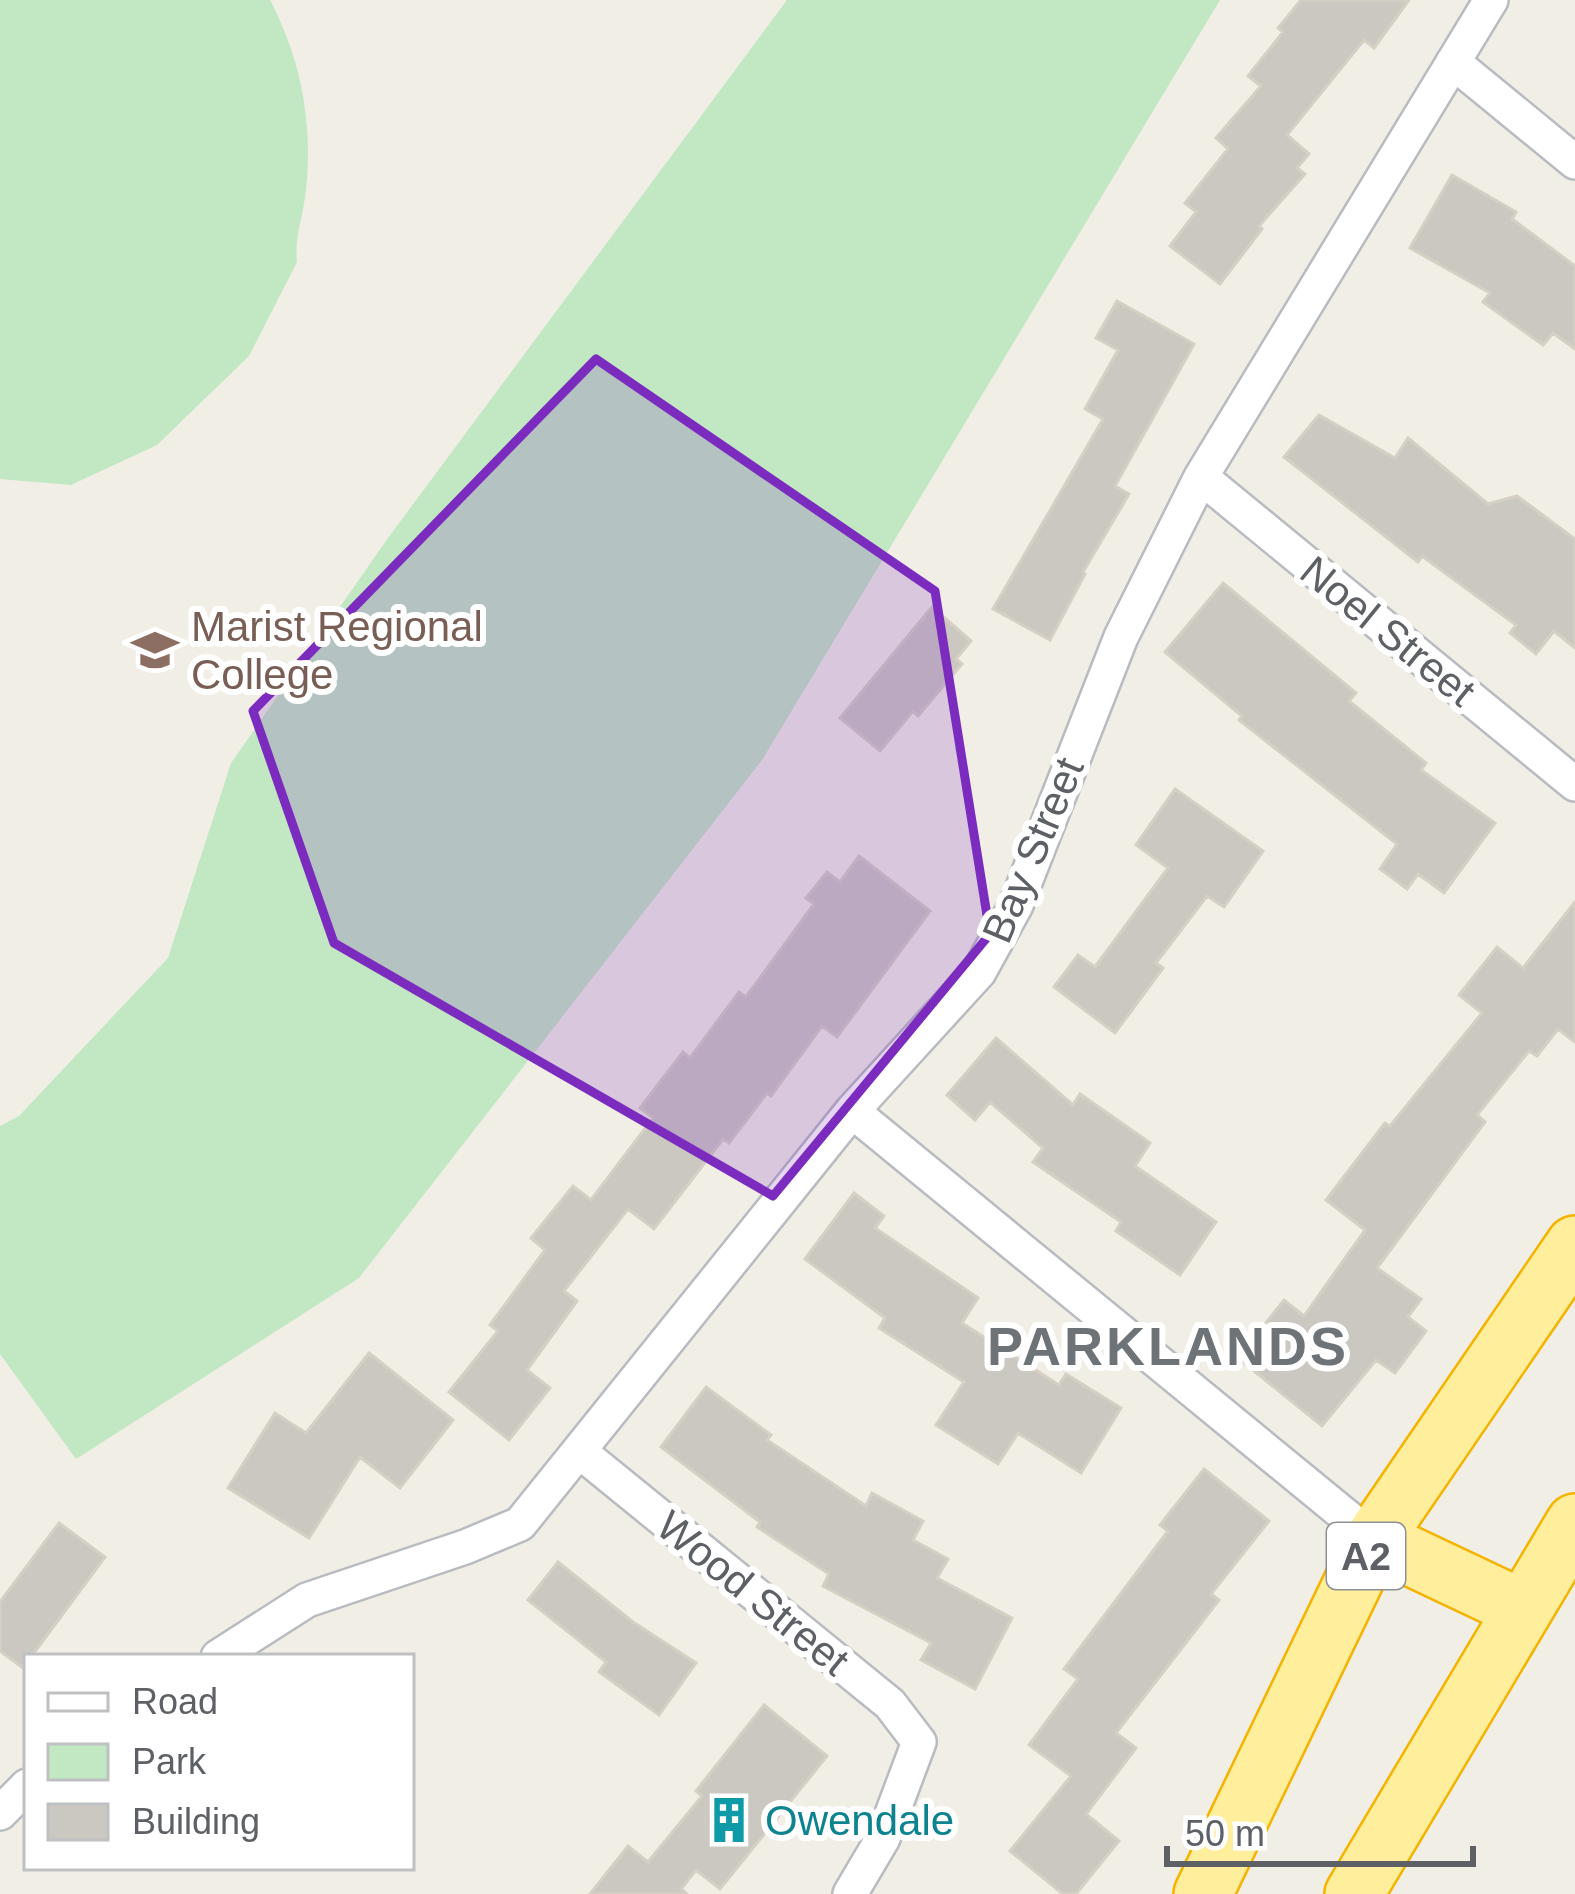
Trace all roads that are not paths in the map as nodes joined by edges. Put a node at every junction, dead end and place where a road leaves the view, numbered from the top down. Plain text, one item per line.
1 (1491, 0) edge
2 (1453, 62) junction
3 (1575, 162) edge
4 (1201, 477) junction
5 (1575, 784) edge
6 (852, 1111) junction
7 (1575, 1245) edge
8 (579, 1451) junction
9 (1575, 1523) edge
10 (1374, 1539) junction
11 (1522, 1609) junction
12 (223, 1654) edge
13 (24, 1789) edge
14 (0, 1813) edge
15 (850, 1894) edge
16 (1203, 1894) edge
17 (1354, 1894) edge

1 - 2 street, Bay Street
2 - 3 street
2 - 4 street, Bay Street
4 - 5 street, Noel Street
4 - 6 street, Bay Street
6 - 8 street, Bay Street
6 - 10 street
7 - 10 highway, A2
8 - 12 street, Bay Street
8 - 15 street, Wood Street
9 - 11 highway
10 - 11 highway
10 - 16 highway, A2
11 - 17 highway
13 - 14 street

